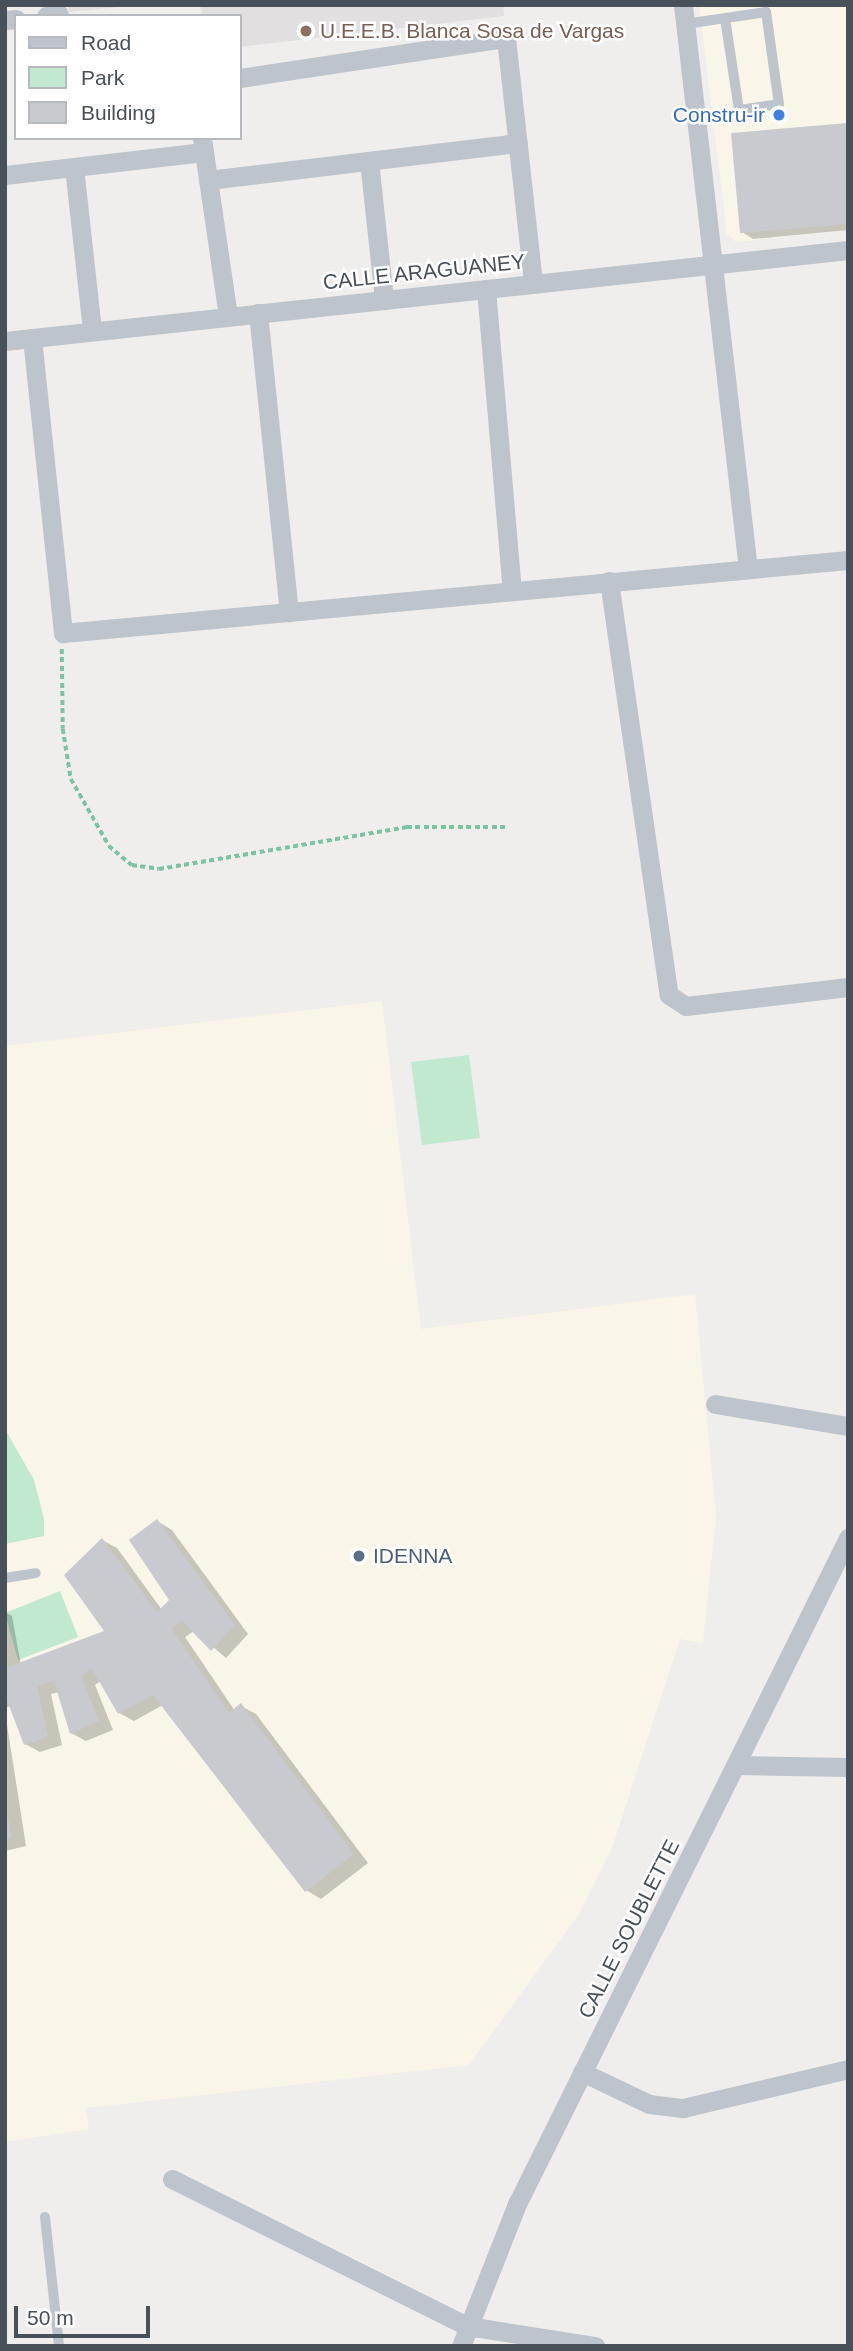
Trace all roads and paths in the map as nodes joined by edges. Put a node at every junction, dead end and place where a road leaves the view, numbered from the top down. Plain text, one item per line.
1 (684, 14) edge
2 (725, 18) junction
3 (242, 78) edge
4 (517, 143) junction
5 (203, 145) edge
6 (369, 161) junction
7 (74, 167) junction
8 (5, 175) edge
9 (208, 180) junction
10 (848, 250) edge
11 (709, 265) junction
12 (533, 284) junction
13 (486, 289) junction
14 (384, 300) junction
15 (258, 313) junction
16 (228, 316) junction
17 (92, 331) junction
18 (32, 338) junction
19 (5, 341) edge
20 (848, 560) edge
21 (748, 569) junction
22 (609, 581) junction
23 (512, 590) junction
24 (289, 612) junction
25 (63, 633) junction
26 (505, 827) dead end
27 (848, 987) edge
28 (715, 1404) dead end
29 (848, 1426) edge
30 (848, 1538) edge
31 (36, 1573) dead end
32 (5, 1578) edge
33 (736, 1765) junction
34 (848, 1767) edge
35 (848, 2069) edge
36 (582, 2072) junction
37 (172, 2179) dead end
38 (45, 2217) dead end
39 (467, 2326) junction
40 (59, 2346) edge
41 (461, 2346) edge
42 (595, 2346) edge

1 - 2 lane
1 - 11 street
2 - 2 lane
3 - 4 street
4 - 6 street
4 - 12 street
5 - 7 street
5 - 9 street
6 - 9 street
6 - 14 street
7 - 8 street
7 - 17 street
9 - 16 street
10 - 11 street, CALLE ARAGUANEY
11 - 12 street, CALLE ARAGUANEY
11 - 21 street
12 - 13 street, CALLE ARAGUANEY
13 - 14 street, CALLE ARAGUANEY
13 - 23 street
14 - 15 street, CALLE ARAGUANEY
15 - 16 street, CALLE ARAGUANEY
15 - 24 street
16 - 17 street, CALLE ARAGUANEY
17 - 18 street, CALLE ARAGUANEY
18 - 19 street, CALLE ARAGUANEY
18 - 25 street
20 - 21 street
21 - 22 street
22 - 23 street
22 - 27 street
23 - 24 street
24 - 25 street
25 - 26 path
28 - 29 street
30 - 33 street, CALLE SOUBLETTE
31 - 32 lane
33 - 34 street
33 - 36 street, CALLE SOUBLETTE
35 - 36 street
36 - 39 street, CALLE SOUBLETTE
37 - 39 street
38 - 40 lane
39 - 41 street, CALLE SOUBLETTE
39 - 42 street

